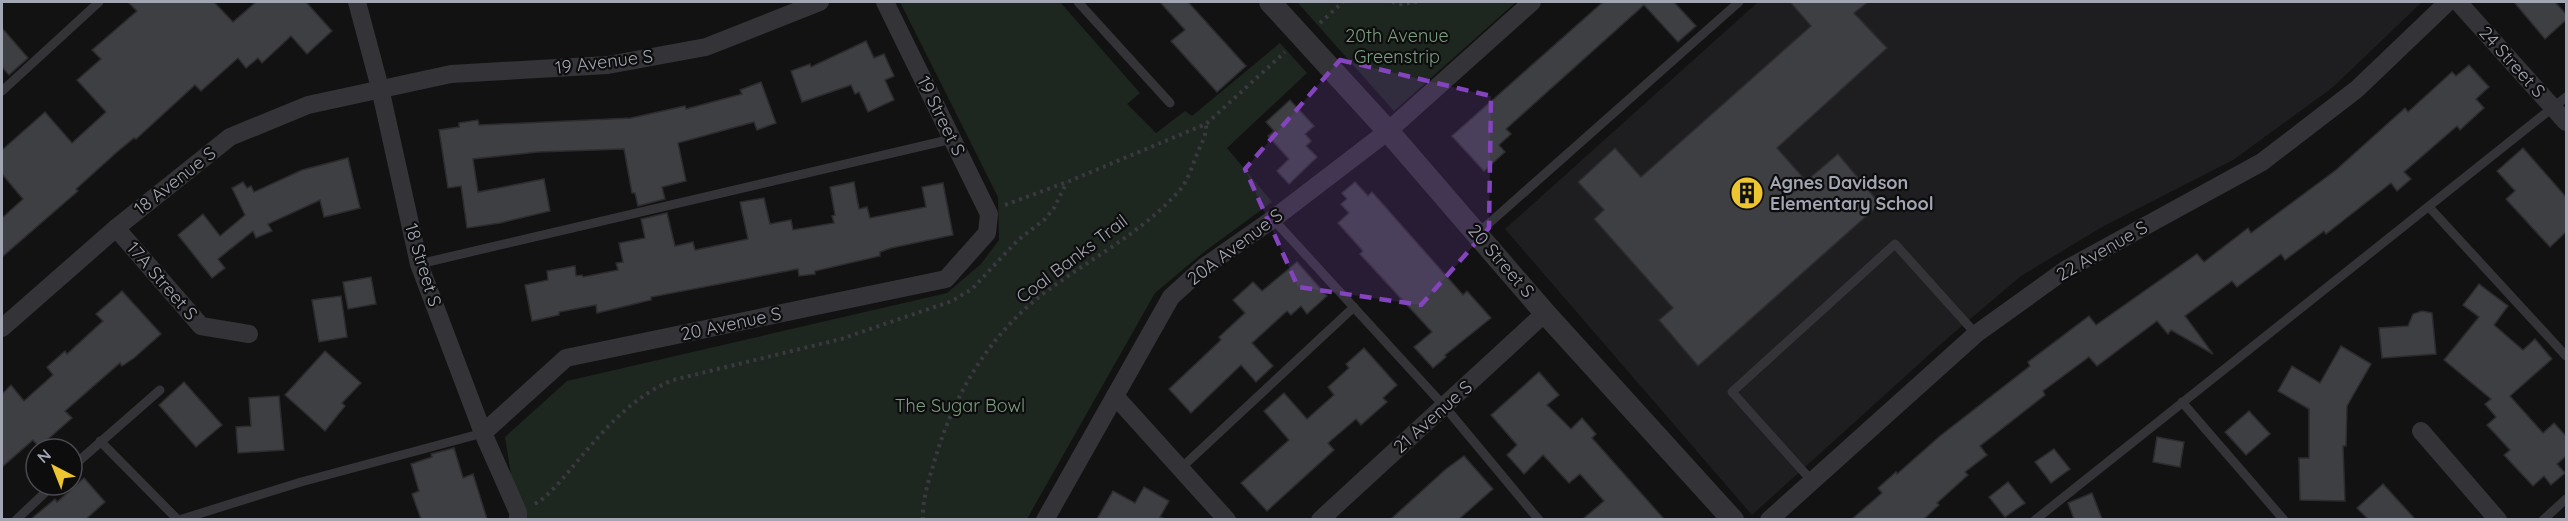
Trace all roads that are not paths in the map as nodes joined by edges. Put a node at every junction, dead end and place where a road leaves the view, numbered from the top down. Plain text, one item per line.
1 (99, 2) edge
2 (357, 2) edge
3 (820, 2) edge
4 (885, 2) edge
5 (1078, 2) edge
6 (1532, 2) edge
7 (1739, 2) edge
8 (2448, 2) edge
9 (2458, 2) edge
10 (1273, 3) edge
11 (380, 88) junction
12 (2, 91) edge
13 (1170, 103) dead end
14 (2562, 109) edge
15 (1388, 131) junction
16 (952, 139) junction
17 (2429, 207) junction
18 (1273, 219) junction
19 (116, 228) junction
20 (987, 233) joint
21 (1477, 234) junction
22 (419, 264) junction
23 (1354, 307) junction
24 (1545, 313) junction
25 (2, 328) edge
26 (249, 334) dead end
27 (1976, 334) junction
28 (2566, 356) edge
29 (160, 390) dead end
30 (1115, 396) junction
31 (2182, 402) junction
32 (1445, 406) junction
33 (2421, 430) dead end
34 (483, 433) junction
35 (100, 441) junction
36 (84, 456) edge
37 (1180, 469) junction
38 (1811, 480) junction
39 (39, 497) edge
40 (2566, 499) edge
41 (518, 516) edge
42 (16, 519) edge
43 (178, 519) edge
44 (1046, 519) edge
45 (1227, 519) edge
46 (1320, 519) edge
47 (1538, 519) edge
48 (1733, 519) edge
49 (1768, 519) edge
50 (2035, 519) edge
51 (2284, 519) edge
52 (2498, 519) edge
53 (2543, 519) edge

1 - 12 lane
2 - 11 street, 18 Street S
3 - 11 street, 19 Avenue S
4 - 16 street, 19 Street S
5 - 13 lane
6 - 15 street
7 - 21 lane
8 - 27 street, 22 Avenue S
9 - 14 street, 24 Street S
10 - 15 street, 20 Street S
11 - 19 street, 18 Avenue S
11 - 22 street, 18 Street S
14 - 17 lane
15 - 18 street, 20A Avenue S
15 - 21 street, 20 Street S
16 - 20 street, 19 Street S
16 - 22 lane
17 - 28 lane
17 - 31 lane
18 - 23 lane
18 - 30 street, 20A Avenue S
19 - 25 street, 18 Avenue S
19 - 26 street, 17A Street S
20 - 34 street, 20 Avenue S
21 - 24 street, 20 Street S
22 - 34 street, 18 Street S
23 - 32 lane
23 - 37 lane
24 - 32 street, 21 Avenue S
24 - 48 street, 20 Street S
27 - 38 street, 22 Avenue S
27 - 38 lane
29 - 35 lane
30 - 37 street
30 - 44 street, 20A Avenue S
31 - 50 lane
31 - 51 lane
32 - 46 street, 21 Avenue S
32 - 47 lane
33 - 52 street
34 - 41 street, 18 Street S
34 - 43 lane
35 - 36 lane
35 - 43 lane
37 - 45 street
38 - 49 street, 22 Avenue S
39 - 42 lane
40 - 53 lane

